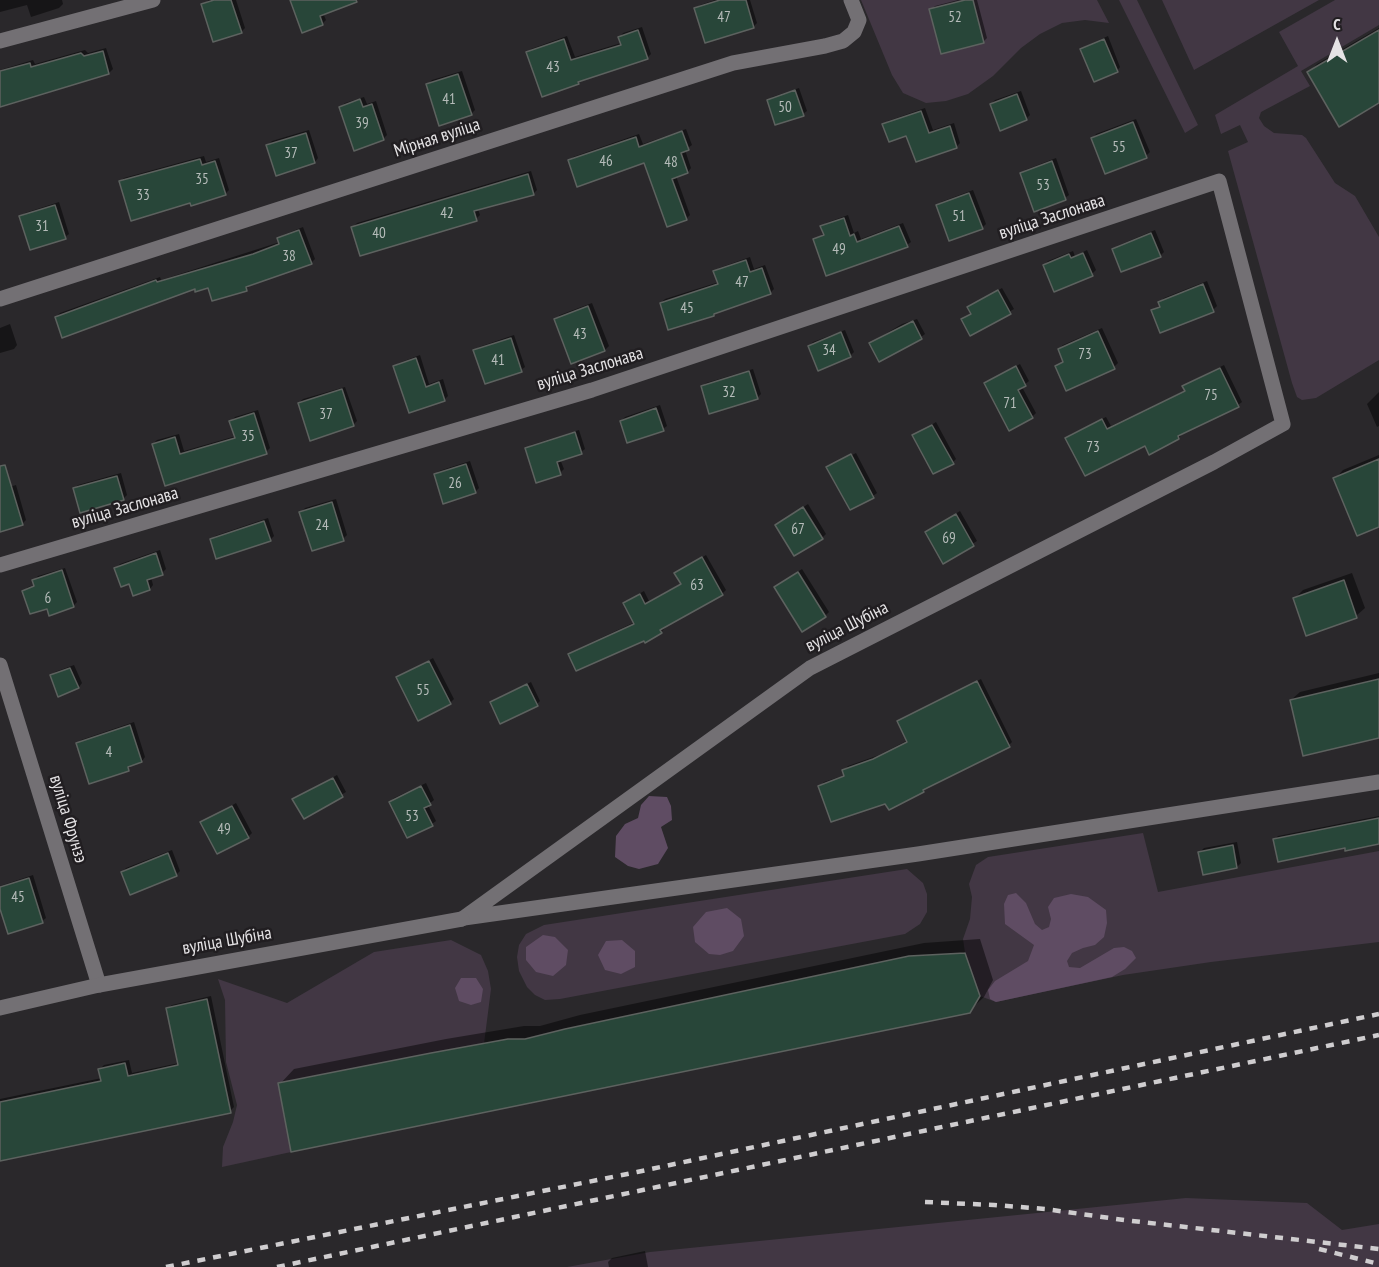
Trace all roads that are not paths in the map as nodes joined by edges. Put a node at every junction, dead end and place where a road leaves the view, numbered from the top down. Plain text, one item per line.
1 (153, 0) edge
2 (851, 0) edge
3 (0, 41) edge
4 (0, 299) edge
5 (1283, 424) joint
6 (0, 565) edge
7 (0, 666) edge
8 (1379, 782) edge
9 (462, 919) junction
10 (99, 985) junction
11 (0, 1008) edge

1 - 3 street
2 - 4 street, Мірная вуліца
5 - 6 street, вуліца Заслонава
5 - 9 street, вуліца Шубіна
7 - 10 street, вуліца Фрунзэ
8 - 9 street, вуліца Шубіна
9 - 10 street, вуліца Шубіна
10 - 11 street, вуліца Шубіна

